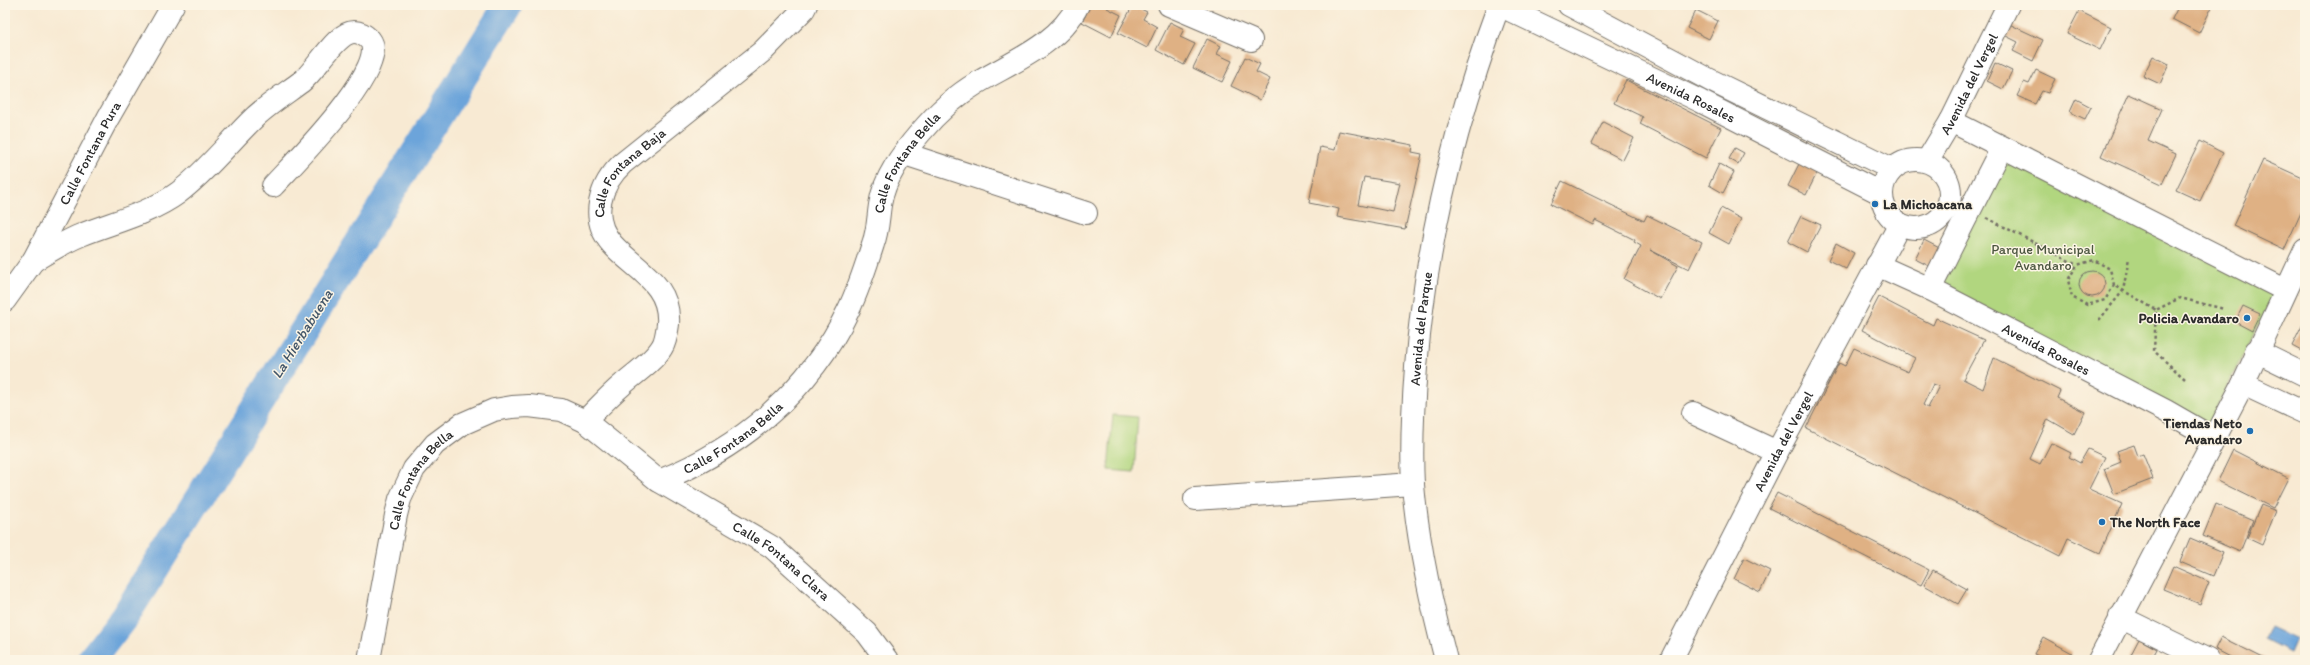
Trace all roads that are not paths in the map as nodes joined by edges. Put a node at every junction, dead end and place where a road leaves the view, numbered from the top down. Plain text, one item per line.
1 (173, 5) edge
2 (806, 5) edge
3 (1078, 5) edge
4 (1169, 5) edge
5 (1499, 5) edge
6 (1569, 5) edge
7 (2008, 5) edge
8 (1251, 40) dead end
9 (1710, 80) junction
10 (1700, 101) junction
11 (1951, 121) junction
12 (2002, 146) junction
13 (905, 154) junction
14 (1927, 162) junction
15 (1892, 169) junction
16 (273, 186) dead end
17 (1882, 194) junction
18 (1961, 211) junction
19 (1086, 213) dead end
20 (1900, 224) junction
21 (2305, 250) edge
22 (33, 261) junction
23 (1877, 265) junction
24 (1930, 289) junction
25 (2285, 290) junction
26 (5, 300) edge
27 (2256, 351) junction
28 (2305, 375) edge
29 (2243, 384) junction
30 (1693, 413) dead end
31 (2305, 413) edge
32 (585, 421) junction
33 (2214, 438) junction
34 (1777, 452) junction
35 (659, 481) junction
36 (1413, 484) junction
37 (1194, 499) dead end
38 (2120, 617) junction
39 (369, 660) edge
40 (887, 660) edge
41 (1446, 660) edge
42 (1671, 660) edge
43 (2099, 660) edge
44 (2208, 660) edge

1 - 22 street, Calle Fontana Pura
2 - 32 street, Calle Fontana Baja
3 - 13 street, Calle Fontana Bella
4 - 8 street
5 - 10 street, Avenida Rosales
5 - 36 street, Avenida del Parque
6 - 9 street, Avenida Rosales
7 - 11 street, Avenida del Vergel
9 - 10 street
9 - 15 street, Avenida Rosales
10 - 17 street, Avenida Rosales
11 - 12 street
11 - 14 street, Avenida del Vergel
12 - 18 street
12 - 25 street
13 - 19 street
13 - 35 street, Calle Fontana Bella
14 - 15 street
14 - 18 street
15 - 17 street
16 - 22 street
17 - 20 street
18 - 20 street
18 - 24 street
20 - 23 street, Avenida del Vergel
21 - 25 street
22 - 26 street, Calle Fontana Pura
23 - 24 street, Avenida Rosales
23 - 34 street, Avenida del Vergel
24 - 33 street, Avenida Rosales
25 - 27 street
27 - 28 street
27 - 29 street
29 - 31 street
29 - 33 street
30 - 34 street
32 - 35 street, Calle Fontana Bella
32 - 39 street, Calle Fontana Bella
33 - 38 street
34 - 42 street, Avenida del Vergel
35 - 40 street, Calle Fontana Clara
36 - 37 street
36 - 41 street, Avenida del Parque
38 - 43 street
38 - 44 street

